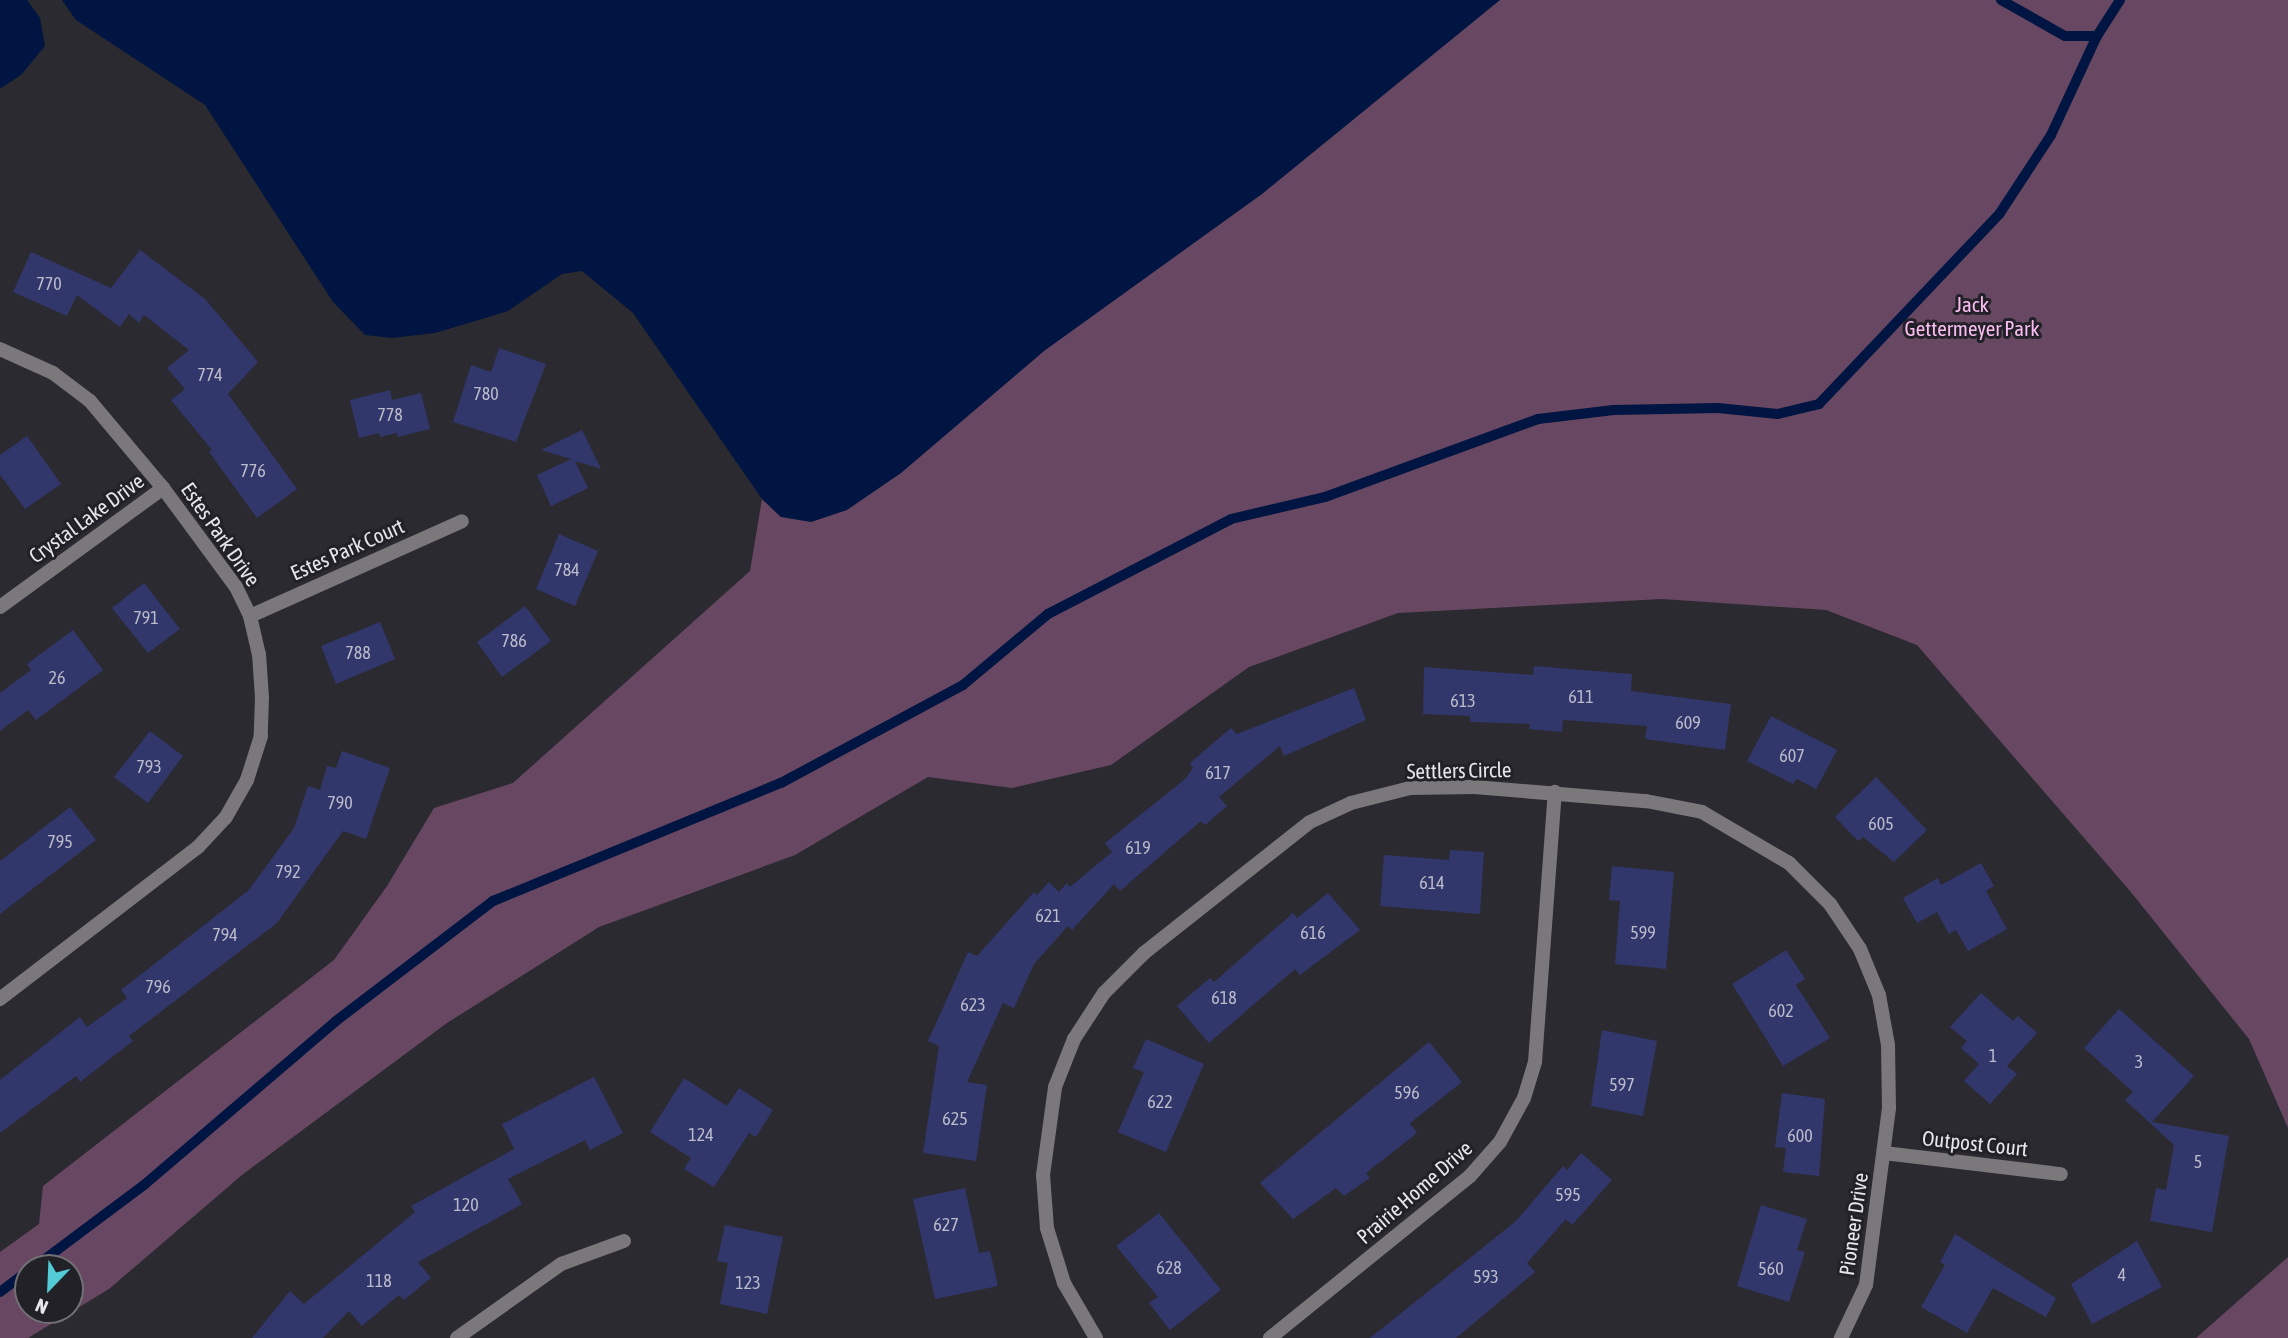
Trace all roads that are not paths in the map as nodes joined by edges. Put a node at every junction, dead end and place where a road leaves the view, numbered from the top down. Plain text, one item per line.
1 (0, 349) edge
2 (163, 488) junction
3 (462, 521) dead end
4 (0, 607) edge
5 (250, 616) junction
6 (1555, 792) junction
7 (0, 999) edge
8 (1884, 1153) junction
9 (2061, 1174) dead end
10 (624, 1241) dead end
11 (457, 1338) edge
12 (1096, 1338) edge
13 (1270, 1338) edge
14 (1841, 1338) edge

1 - 2 street, Estes Park Drive
2 - 4 street, Crystal Lake Drive
2 - 5 street, Estes Park Drive
3 - 5 street, Estes Park Court
5 - 7 street, Estes Park Drive
6 - 8 street, Settlers Circle
6 - 12 street, Settlers Circle
6 - 13 street, Prairie Home Drive
8 - 9 street, Outpost Court
8 - 14 street, Pioneer Drive
10 - 11 street

